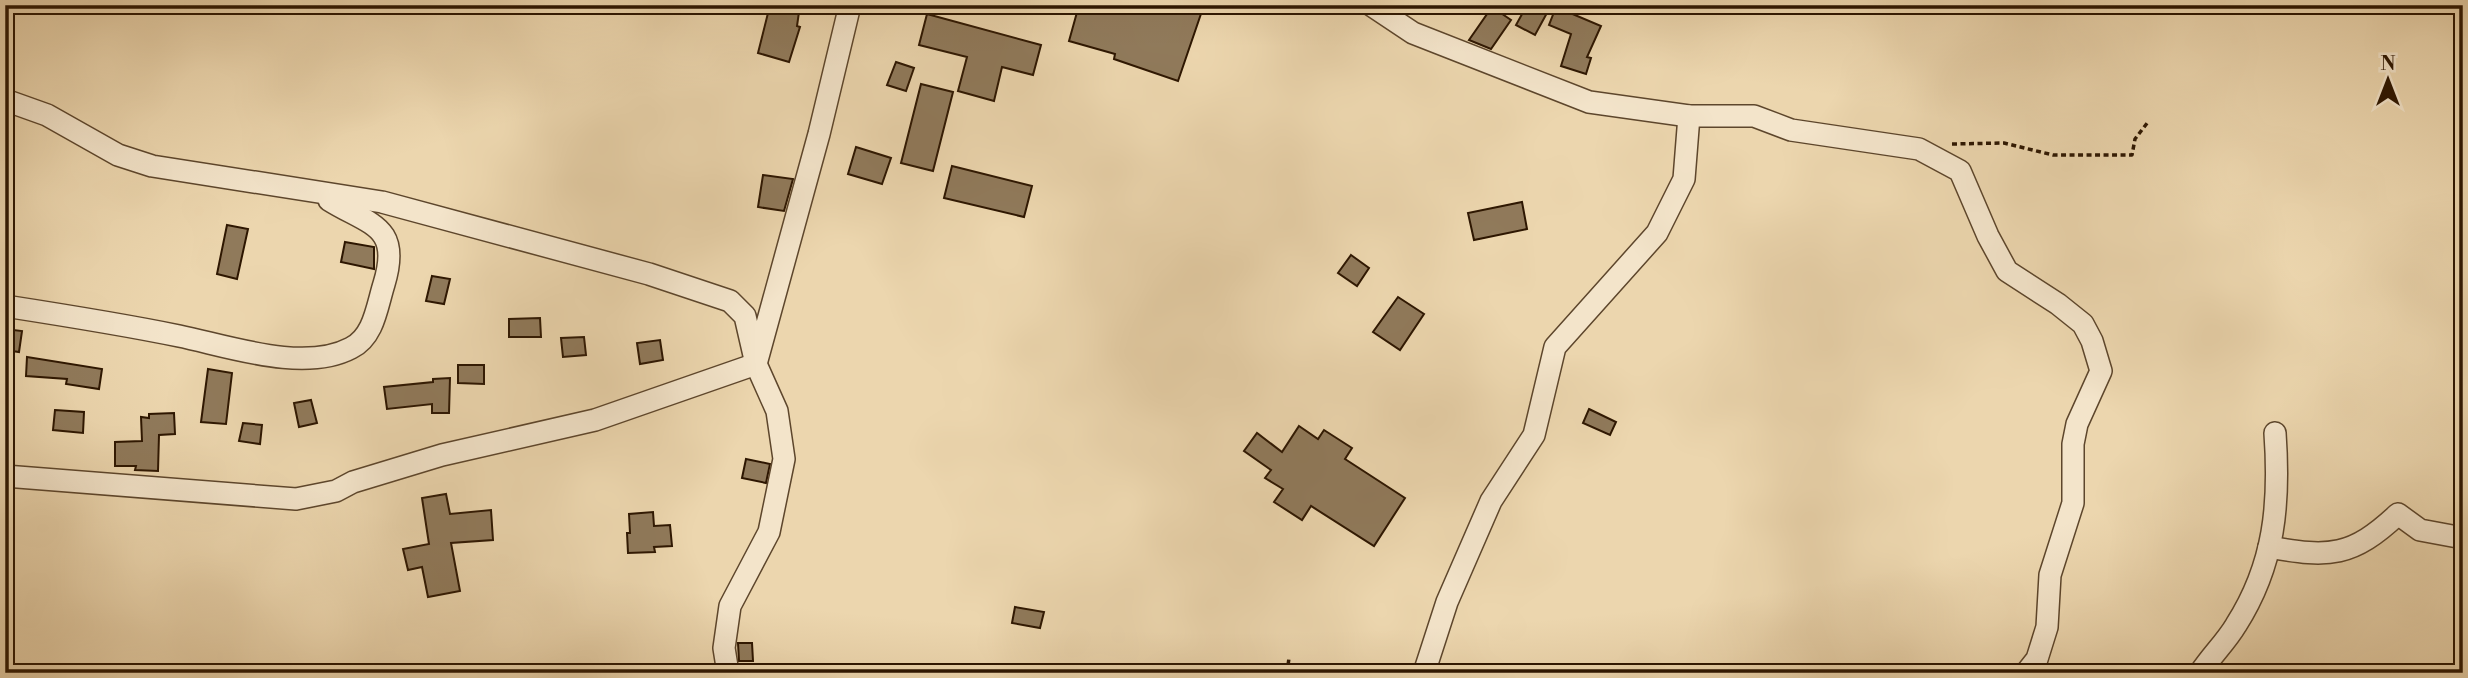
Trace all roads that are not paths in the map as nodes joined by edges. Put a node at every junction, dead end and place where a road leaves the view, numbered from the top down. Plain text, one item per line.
1 (850, 5) edge
2 (1371, 5) edge
3 (5, 100) edge
4 (1689, 116) junction
5 (318, 193) junction
6 (5, 306) edge
7 (756, 364) junction
8 (2275, 433) dead end
9 (5, 476) edge
10 (2463, 538) edge
11 (2269, 547) junction
12 (728, 673) edge
13 (1424, 673) edge
14 (2026, 673) edge
15 (2200, 673) edge

1 - 7 street
2 - 4 street
3 - 5 street
4 - 13 street
4 - 14 street
5 - 6 street
5 - 7 street
7 - 9 street
7 - 12 street
8 - 11 street
10 - 11 street
11 - 15 street

